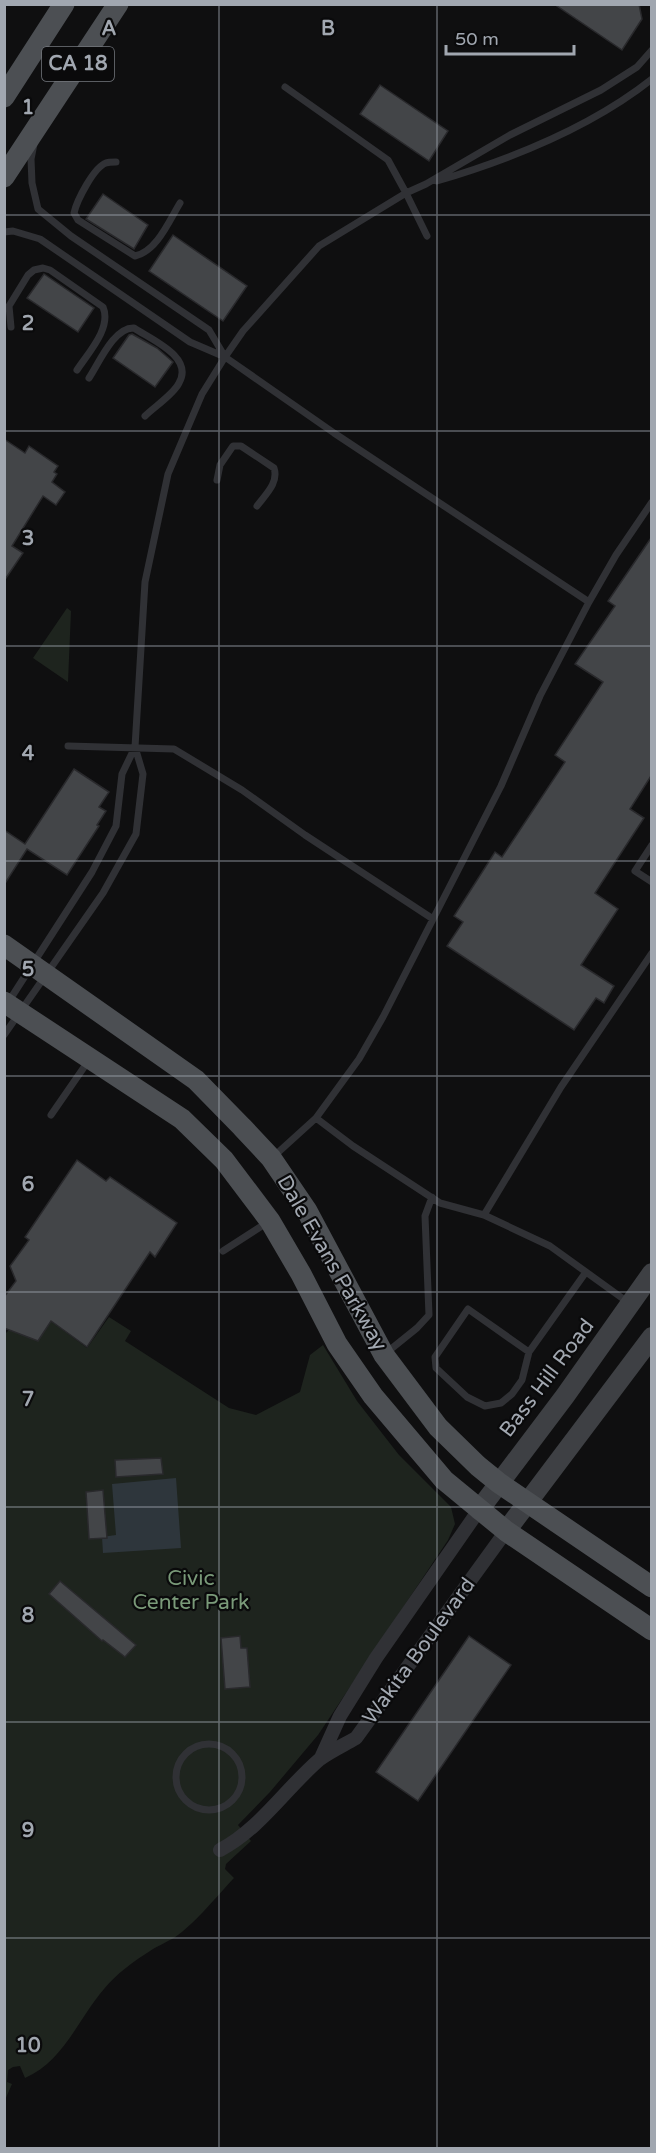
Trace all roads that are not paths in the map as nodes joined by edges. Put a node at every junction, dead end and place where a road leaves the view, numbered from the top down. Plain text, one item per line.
1 (64, 4) edge
2 (118, 4) edge
3 (651, 50) edge
4 (651, 79) edge
5 (285, 87) dead end
6 (4, 97) edge
7 (39, 123) junction
8 (116, 162) dead end
9 (4, 177) edge
10 (426, 184) junction
11 (406, 193) junction
12 (180, 203) dead end
13 (4, 232) edge
14 (427, 236) dead end
15 (11, 327) dead end
16 (225, 357) junction
17 (77, 370) dead end
18 (89, 378) dead end
19 (145, 416) dead end
20 (217, 480) dead end
21 (651, 502) edge
22 (257, 506) dead end
23 (589, 602) junction
24 (68, 746) dead end
25 (135, 747) junction
26 (651, 844) edge
27 (651, 882) edge
28 (433, 919) junction
29 (4, 945) edge
30 (651, 954) edge
31 (40, 970) junction
32 (9, 1007) edge
33 (4, 1035) edge
34 (91, 1058) junction
35 (51, 1115) dead end
36 (316, 1118) junction
37 (271, 1158) junction
38 (432, 1197) junction
39 (484, 1215) junction
40 (270, 1221) junction
41 (223, 1251) dead end
42 (586, 1272) junction
43 (651, 1273) edge
44 (631, 1304) junction
45 (651, 1340) edge
46 (529, 1352) junction
47 (384, 1354) junction
48 (499, 1482) junction
49 (527, 1503) junction
50 (479, 1510) junction
51 (506, 1531) junction
52 (651, 1587) edge
53 (651, 1630) edge
54 (321, 1758) junction
55 (226, 1805) joint
56 (220, 1850) dead end

1 - 6 main road, CA 18
2 - 7 main road, CA 18
3 - 10 lane
4 - 10 lane
5 - 11 lane
7 - 9 main road, CA 18
7 - 16 lane
8 - 12 lane
10 - 11 lane
11 - 14 lane
11 - 16 lane
13 - 16 lane
15 - 17 lane
16 - 23 lane
16 - 25 lane
18 - 19 lane
20 - 22 lane
21 - 23 lane
23 - 28 lane
24 - 25 lane
25 - 28 lane
25 - 31 lane
25 - 31 lane
26 - 27 lane
28 - 36 lane
29 - 31 main road, Dale Evans Parkway
30 - 39 lane
31 - 32 lane
31 - 32 lane
31 - 37 main road, Dale Evans Parkway
32 - 33 lane
32 - 34 main road, Dale Evans Parkway
34 - 35 lane
34 - 40 main road, Dale Evans Parkway
36 - 37 lane
36 - 38 lane
37 - 47 main road, Dale Evans Parkway
38 - 39 lane
38 - 47 lane
39 - 42 lane
40 - 41 lane
40 - 50 main road, Dale Evans Parkway
42 - 44 lane
42 - 46 lane
43 - 44 main road, Bass Hill Road
44 - 48 main road, Bass Hill Road
45 - 49 main road
46 - 46 lane
47 - 48 main road, Dale Evans Parkway
48 - 49 main road, Dale Evans Parkway
48 - 50 main road, Bass Hill Road
49 - 51 main road
49 - 52 main road, Dale Evans Parkway
50 - 51 main road, Dale Evans Parkway
50 - 54 street, Wakita Boulevard
51 - 53 main road, Dale Evans Parkway
51 - 54 street, Wakita Boulevard
54 - 56 street, Wakita Boulevard
55 - 55 lane

